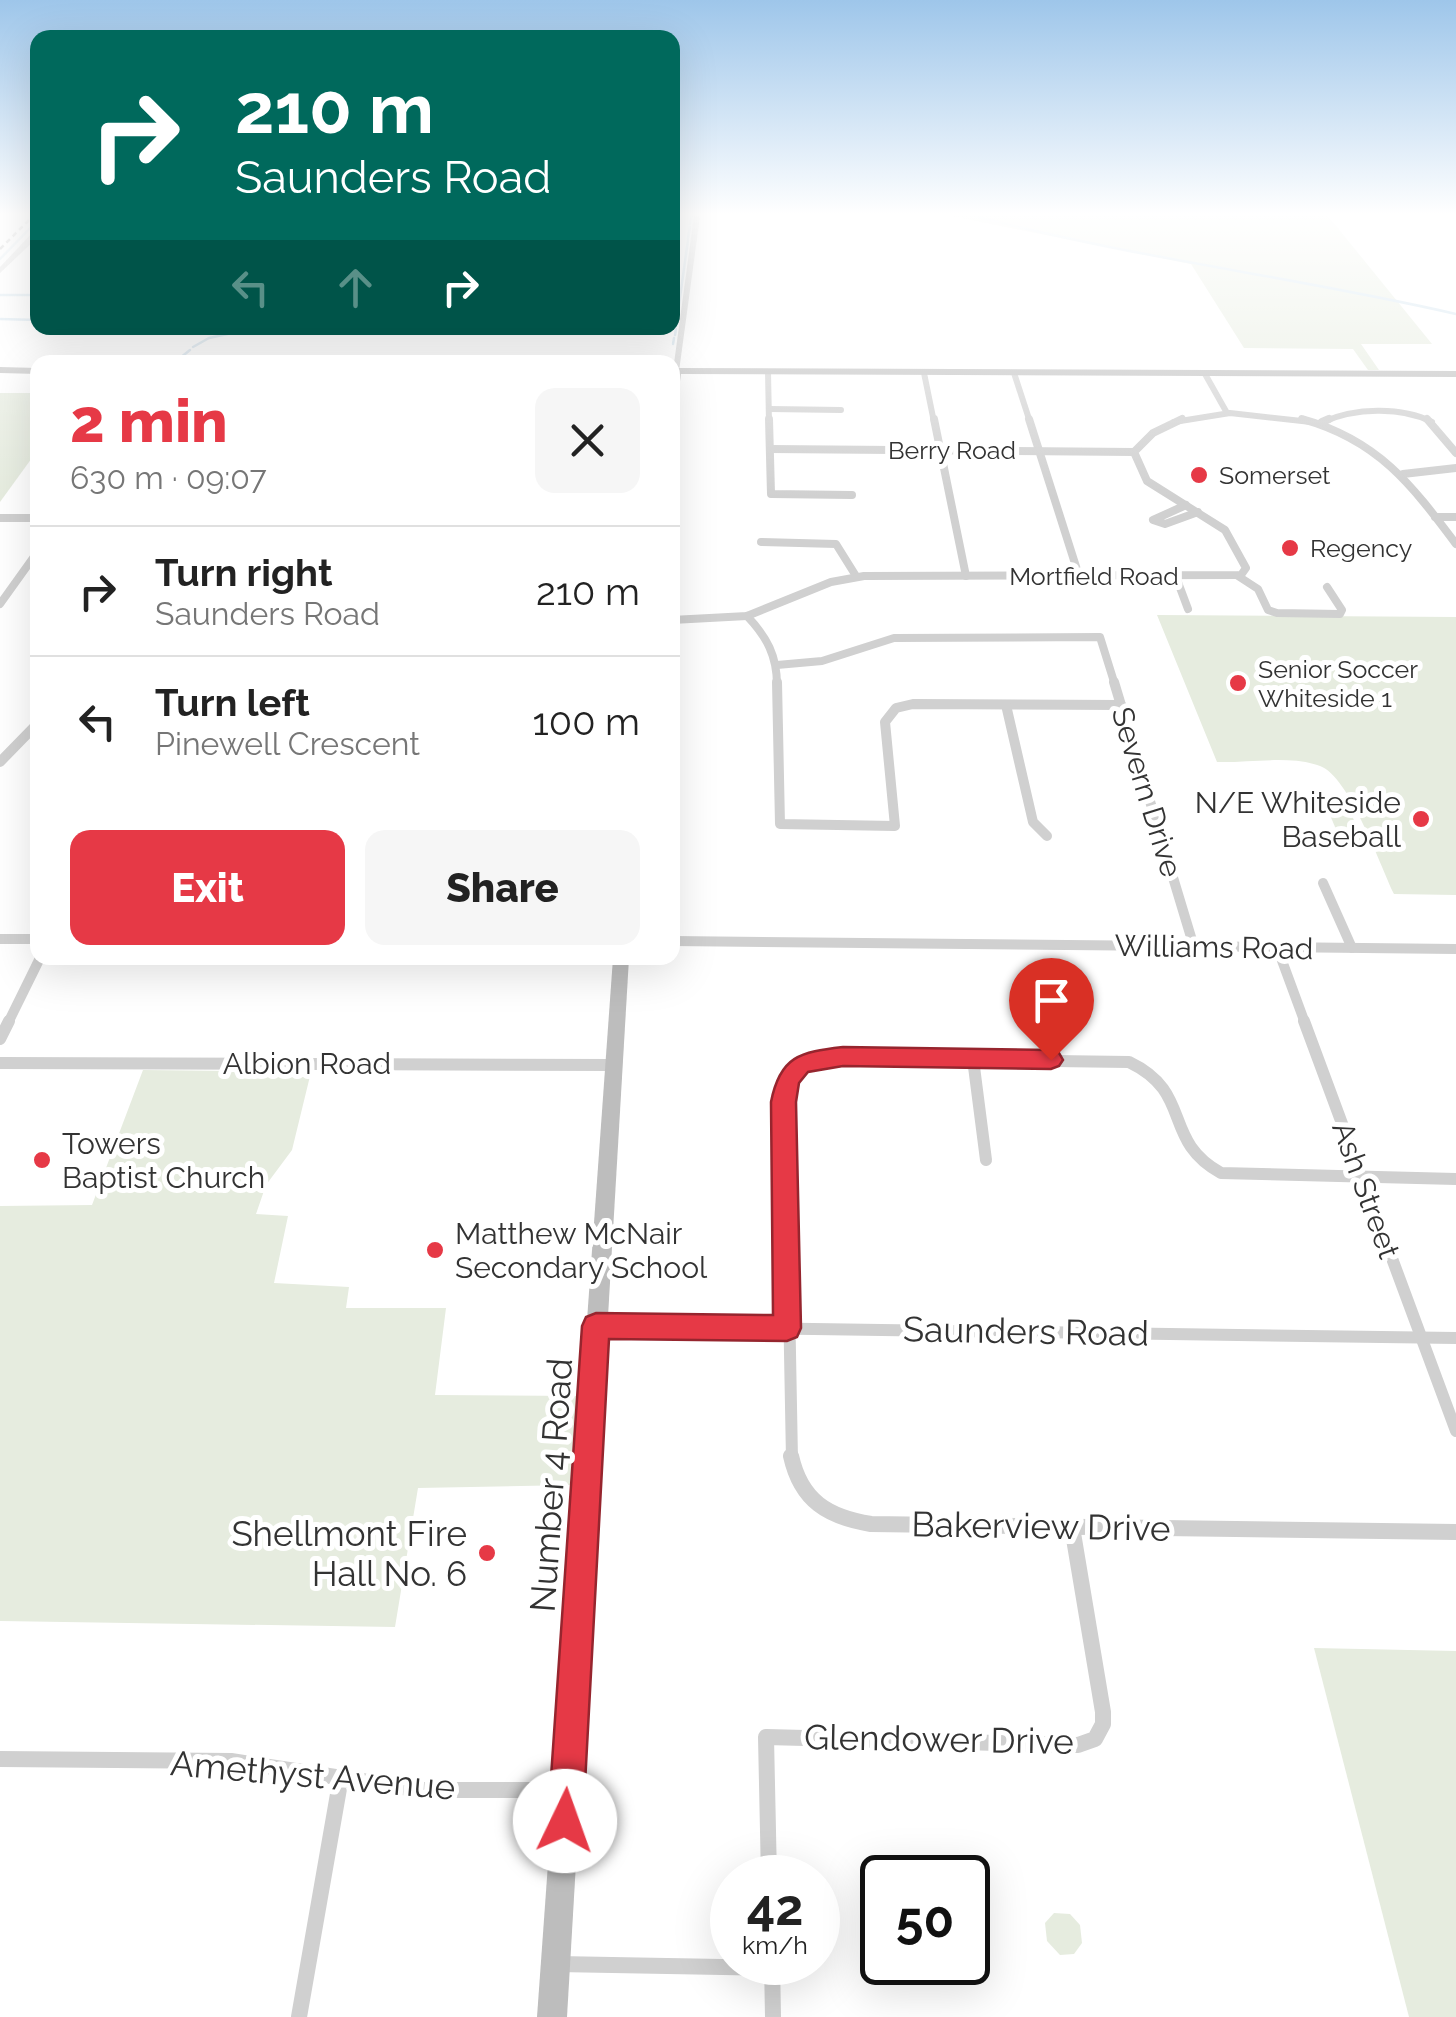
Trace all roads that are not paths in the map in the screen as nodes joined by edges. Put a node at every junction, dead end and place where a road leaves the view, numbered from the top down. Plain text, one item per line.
1 (0, 370) edge
2 (30, 370) edge
3 (680, 372) edge
4 (768, 372) junction
5 (924, 373) junction
6 (1014, 373) junction
7 (1205, 374) junction
8 (1456, 374) edge
9 (770, 409) junction
10 (841, 410) dead end
11 (1226, 413) junction
12 (1322, 422) junction
13 (770, 450) junction
14 (940, 450) junction
15 (1039, 450) junction
16 (1134, 452) junction
17 (1456, 452) edge
18 (1456, 468) edge
19 (1402, 474) junction
20 (852, 495) dead end
21 (1186, 505) junction
22 (1198, 512) junction
23 (1456, 516) edge
24 (1435, 517) junction
25 (0, 518) edge
26 (30, 518) edge
27 (761, 542) dead end
28 (852, 542) dead end
29 (1456, 544) edge
30 (840, 547) junction
31 (30, 561) edge
32 (856, 576) junction
33 (966, 576) junction
34 (1079, 576) junction
35 (1176, 576) junction
36 (1238, 576) junction
37 (1327, 587) dead end
38 (0, 604) edge
39 (1188, 609) dead end
40 (747, 616) junction
41 (680, 620) edge
42 (777, 665) junction
43 (1006, 704) junction
44 (1121, 705) junction
45 (30, 732) edge
46 (0, 762) edge
47 (1047, 836) dead end
48 (1324, 884) dead end
49 (0, 939) edge
50 (30, 939) edge
51 (680, 942) edge
52 (1194, 947) junction
53 (1277, 948) junction
54 (1352, 948) junction
55 (1456, 950) edge
56 (37, 965) edge
57 (621, 965) edge
58 (0, 1039) edge
59 (972, 1059) junction
60 (0, 1063) edge
61 (614, 1065) junction
62 (986, 1160) dead end
63 (1361, 1177) junction
64 (1456, 1179) edge
65 (596, 1326) junction
66 (787, 1328) junction
67 (1422, 1337) junction
68 (1456, 1338) edge
69 (1456, 1432) edge
70 (1072, 1526) junction
71 (1456, 1532) edge
72 (0, 1759) edge
73 (341, 1777) junction
74 (567, 1790) junction
75 (769, 1855) edge
76 (556, 1964) junction
77 (710, 1965) edge
78 (772, 1985) edge
79 (299, 2017) edge
80 (552, 2017) edge
81 (773, 2017) edge

1 - 2 main road
3 - 4 main road
4 - 5 main road
4 - 9 street
5 - 6 main road
5 - 14 street
6 - 7 main road
6 - 15 street
7 - 8 main road
7 - 11 street
9 - 10 street
9 - 13 street
11 - 12 street
11 - 16 street
12 - 17 street
12 - 19 street
13 - 14 street, Berry Road
13 - 20 street
14 - 15 street, Berry Road
14 - 33 street
15 - 16 street, Berry Road
15 - 34 street
16 - 21 street
18 - 19 street
19 - 24 street
21 - 22 street
21 - 22 street
22 - 36 street
23 - 24 street
24 - 29 street
25 - 26 street
27 - 30 street
28 - 30 street
30 - 32 street
31 - 38 street
32 - 33 street, Mortfield Road
32 - 40 street, Mortfield Road
33 - 34 street, Mortfield Road
34 - 35 street, Mortfield Road
35 - 36 street, Mortfield Road
35 - 39 street
36 - 37 street
40 - 41 street, Mortfield Road
40 - 42 street
42 - 43 street
42 - 44 street, Severn Drive
43 - 44 street
43 - 47 street
44 - 52 street, Severn Drive
45 - 46 street
48 - 54 street
49 - 50 street
51 - 52 street, Williams Road
52 - 53 street, Williams Road
53 - 54 street, Williams Road
53 - 63 street, Ash Street
54 - 55 street, Williams Road
56 - 58 street
57 - 61 main road, Number 4 Road
59 - 62 street
59 - 63 street
59 - 66 street, Bakerview Drive
60 - 61 street, Albion Road
61 - 65 main road, Number 4 Road
63 - 64 street
63 - 67 street, Ash Street
65 - 66 street, Saunders Road
65 - 74 main road, Number 4 Road
66 - 67 street, Saunders Road
66 - 70 street, Bakerview Drive
67 - 68 street, Saunders Road
67 - 69 street, Ash Street
70 - 71 street, Bakerview Drive
70 - 75 street, Glendower Drive
72 - 73 street, Amethyst Avenue
73 - 74 street, Amethyst Avenue
73 - 79 street
74 - 76 main road, Number 4 Road
76 - 77 street
76 - 80 main road, Number 4 Road
78 - 81 street

